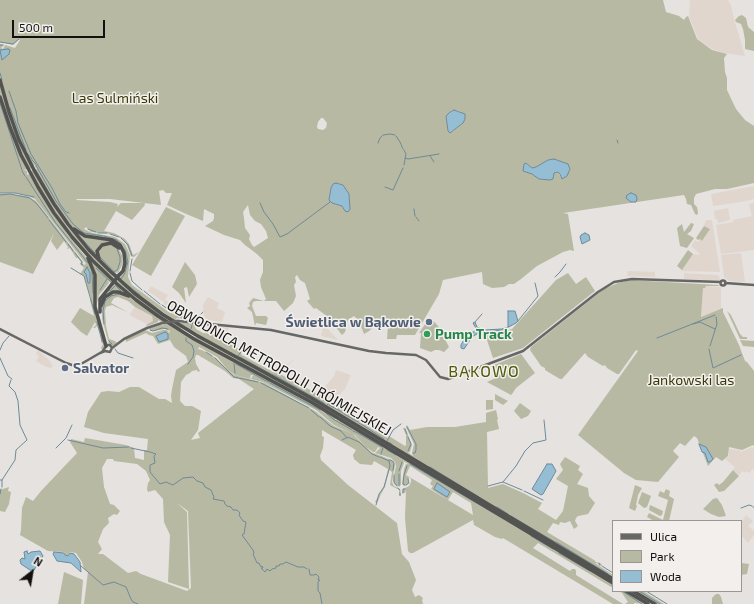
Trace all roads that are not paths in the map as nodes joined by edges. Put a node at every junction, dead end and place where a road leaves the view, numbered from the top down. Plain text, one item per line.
1 (0, 80) edge
2 (0, 97) edge
3 (31, 170) junction
4 (68, 224) junction
5 (85, 252) junction
6 (100, 262) junction
7 (118, 275) junction
8 (111, 283) junction
9 (754, 285) edge
10 (136, 300) junction
11 (97, 311) junction
12 (100, 315) junction
13 (0, 329) edge
14 (108, 348) junction
15 (339, 417) junction
16 (612, 578) edge
17 (612, 582) edge
18 (628, 592) edge
19 (635, 592) edge
20 (648, 604) edge
21 (655, 604) edge

1 - 3 highway, OBWODNICA METROPOLII TRÓJMIEJSKIEJ
2 - 3 highway, OBWODNICA METROPOLII TRÓJMIEJSKIEJ
3 - 4 highway, OBWODNICA METROPOLII TRÓJMIEJSKIEJ
3 - 5 highway, OBWODNICA METROPOLII TRÓJMIEJSKIEJ
4 - 6 highway, OBWODNICA METROPOLII TRÓJMIEJSKIEJ
4 - 7 highway
5 - 10 highway, OBWODNICA METROPOLII TRÓJMIEJSKIEJ
5 - 11 highway
6 - 7 highway
6 - 15 highway, OBWODNICA METROPOLII TRÓJMIEJSKIEJ
7 - 8 highway, bridge
8 - 11 highway
8 - 12 highway
9 - 14 main road, bridge
10 - 12 highway
10 - 15 highway, OBWODNICA METROPOLII TRÓJMIEJSKIEJ
11 - 14 highway
12 - 14 highway
13 - 14 main road
15 - 16 highway, OBWODNICA METROPOLII TRÓJMIEJSKIEJ
15 - 17 highway, OBWODNICA METROPOLII TRÓJMIEJSKIEJ
18 - 20 highway
19 - 21 highway

